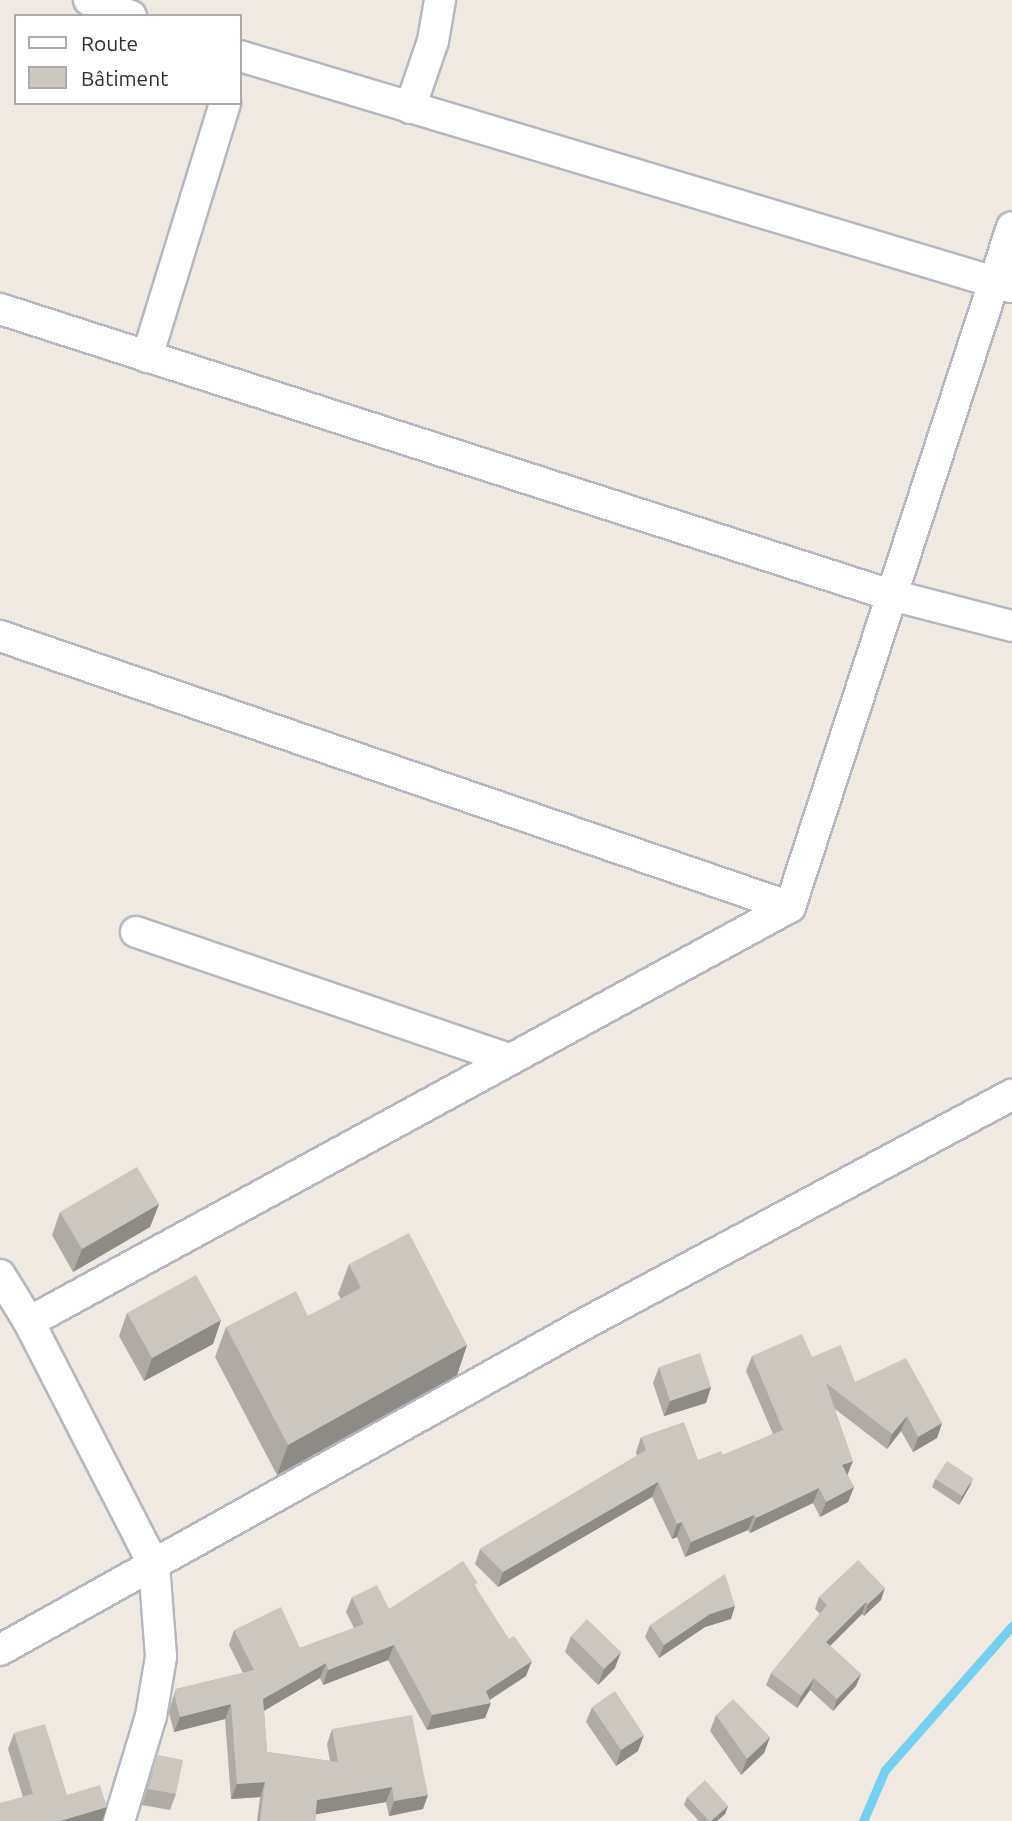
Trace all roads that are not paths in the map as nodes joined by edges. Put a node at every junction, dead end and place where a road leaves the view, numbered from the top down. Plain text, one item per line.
1 (89, 0) edge
2 (440, 0) edge
3 (126, 14) edge
4 (242, 57) edge
5 (224, 105) edge
6 (411, 108) junction
7 (1012, 227) edge
8 (1003, 285) edge
9 (0, 309) edge
10 (147, 357) junction
11 (891, 595) junction
12 (1012, 626) edge
13 (0, 636) edge
14 (790, 907) junction
15 (136, 932) dead end
16 (510, 1059) junction
17 (1012, 1095) edge
18 (0, 1275) edge
19 (29, 1322) junction
20 (154, 1565) junction
21 (0, 1650) edge
22 (119, 1821) edge

1 - 3 street
2 - 6 street
4 - 6 street
5 - 10 street
6 - 8 street
7 - 8 street
8 - 11 street
9 - 10 street
10 - 11 street
11 - 12 street
11 - 14 street
13 - 14 street
14 - 16 street
15 - 16 street
16 - 19 street
17 - 20 street
18 - 19 street
19 - 20 street
20 - 21 street
20 - 22 street

